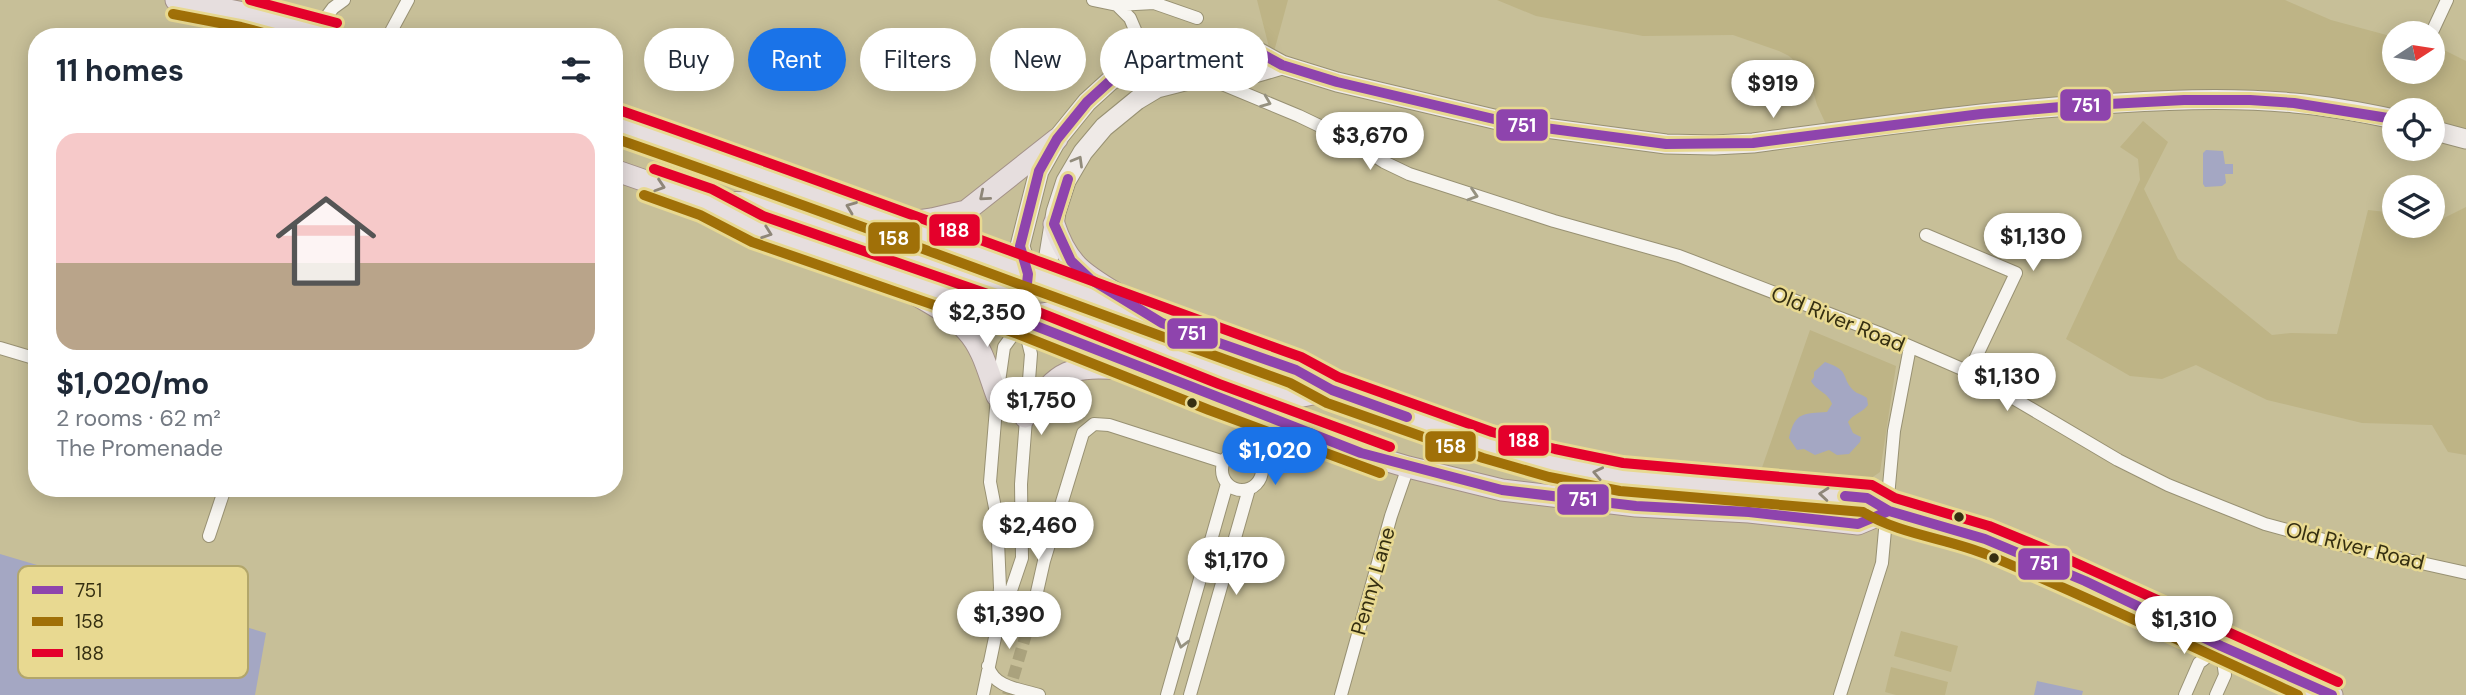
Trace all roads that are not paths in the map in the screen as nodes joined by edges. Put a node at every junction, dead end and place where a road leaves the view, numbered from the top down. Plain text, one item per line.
1 (176, 0) edge
2 (344, 0) edge
3 (408, 0) edge
4 (1093, 0) edge
5 (2446, 0) edge
6 (1117, 5) junction
7 (1197, 18) dead end
8 (2436, 21) edge
9 (301, 28) edge
10 (327, 28) edge
11 (393, 28) edge
12 (1134, 28) edge
13 (1268, 57) edge
14 (1282, 65) junction
15 (1268, 69) edge
16 (1100, 90) edge
17 (1152, 91) edge
18 (1237, 91) edge
19 (2382, 117) edge
20 (623, 125) edge
21 (2445, 133) edge
22 (1058, 139) junction
23 (2466, 139) edge
24 (623, 173) edge
25 (706, 202) junction
26 (895, 224) junction
27 (1054, 224) junction
28 (1926, 235) dead end
29 (878, 272) junction
30 (1028, 274) junction
31 (1023, 321) junction
32 (1162, 323) junction
33 (1910, 347) junction
34 (0, 348) edge
35 (28, 356) edge
36 (1147, 370) junction
37 (1969, 372) junction
38 (1332, 390) junction
39 (997, 396) junction
40 (1026, 417) junction
41 (1224, 462) junction
42 (1408, 467) junction
43 (1227, 484) junction
44 (1249, 489) junction
45 (222, 497) edge
46 (1889, 511) junction
47 (209, 536) dead end
48 (2466, 573) edge
49 (1032, 614) tunnel mouth
50 (997, 628) junction
51 (2221, 646) junction
52 (988, 666) junction
53 (983, 695) edge
54 (1039, 695) edge
55 (1167, 695) edge
56 (1190, 695) edge
57 (1341, 695) edge
58 (1840, 695) edge
59 (2185, 695) edge
60 (2216, 695) edge
61 (2332, 695) edge

1 - 9 main road
2 - 10 street
3 - 11 street
4 - 6 street
5 - 8 street
6 - 7 street
6 - 12 street
13 - 14 main road
14 - 15 main road
14 - 19 main road
16 - 22 main road
27 -> 17 main road
18 -> 33 street, Old River Road
26 -> 20 main road
21 - 23 main road
22 -> 26 main road
22 - 30 main road
24 -> 25 main road
25 -> 29 main road
25 - 30 main road
26 - 30 main road
27 - 30 main road
27 - 32 main road
28 - 37 street
29 - 31 main road
29 - 39 main road
30 - 31 main road
30 - 32 main road
31 - 36 main road
31 - 38 main road
31 - 39 street
31 - 40 street
32 - 38 main road
33 - 37 street, Old River Road
33 - 46 street
34 - 35 street
36 - 40 main road
36 - 42 main road
37 - 48 street, Old River Road
46 -> 38 main road
39 - 50 street
40 - 50 street
41 - 43 street
41 - 44 street
41 - 49 street
42 - 46 main road
42 - 57 street, Penny Lane
43 - 44 street
43 -> 55 street
44 - 56 street
45 - 47 street
46 - 51 main road
46 - 58 street
50 - 52 street
51 - 59 street
51 - 60 street
51 - 61 main road
52 - 53 street
52 - 54 street

